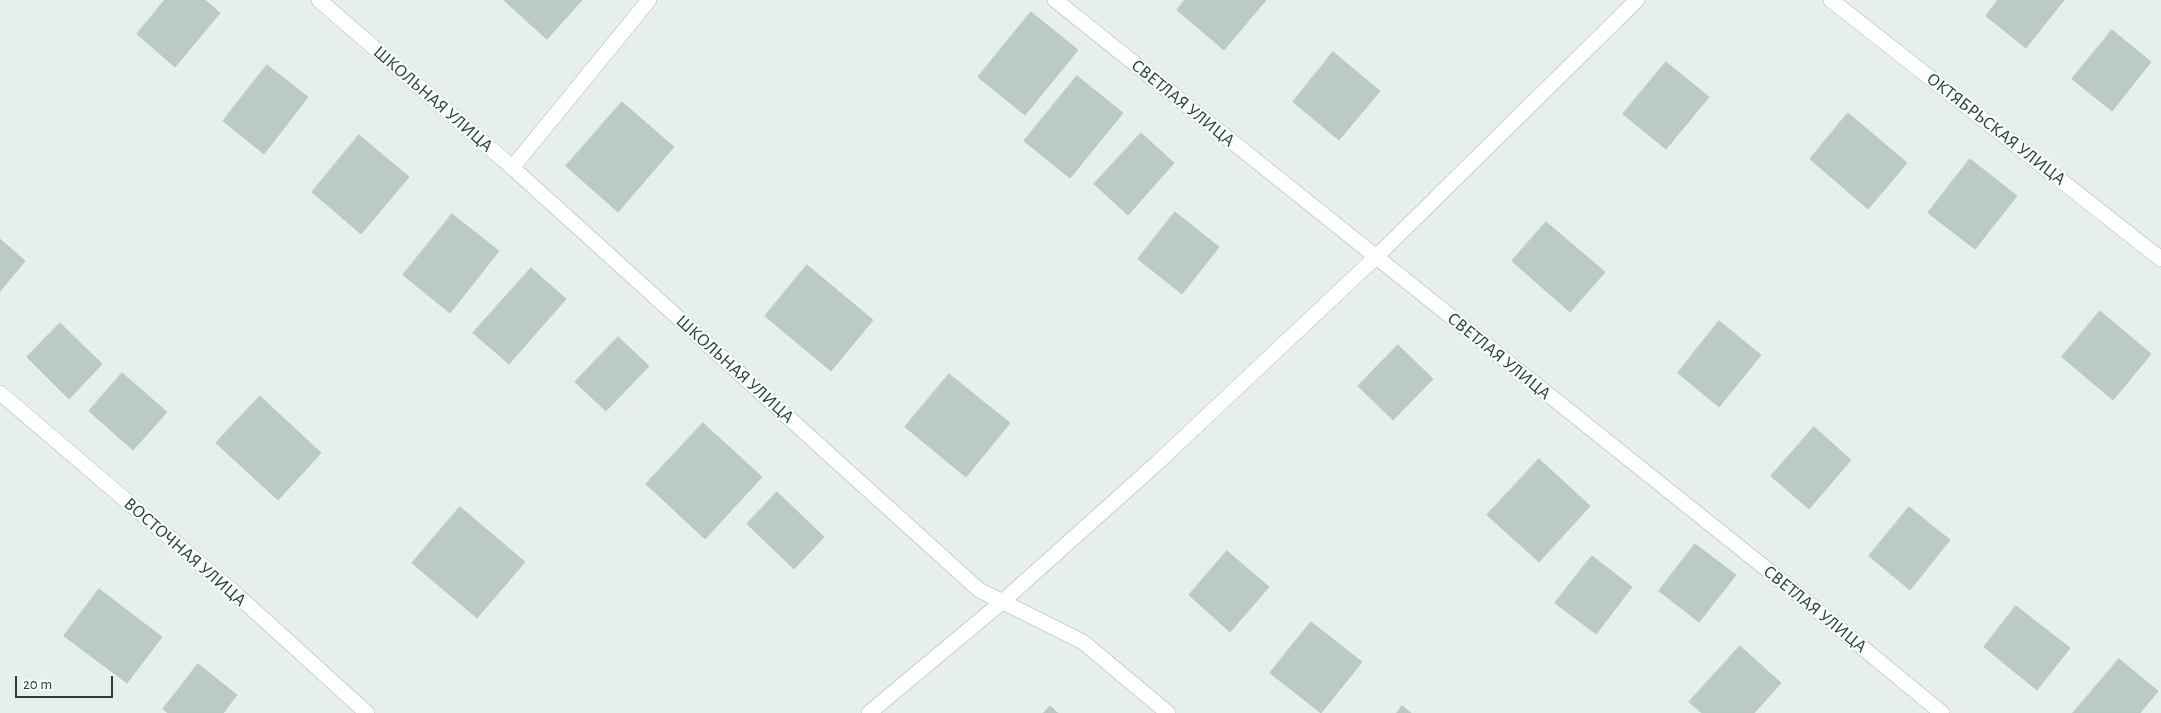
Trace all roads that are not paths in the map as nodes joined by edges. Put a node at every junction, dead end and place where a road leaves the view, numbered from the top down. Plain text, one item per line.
1 (319, 0) edge
2 (649, 0) edge
3 (1054, 0) edge
4 (1637, 0) edge
5 (1831, 0) edge
6 (512, 168) junction
7 (1376, 257) junction
8 (2161, 259) edge
9 (0, 393) edge
10 (1002, 602) junction
11 (367, 713) edge
12 (869, 713) edge
13 (1168, 713) edge
14 (1942, 713) edge

1 - 6 street, ШКОЛЬНАЯ УЛИЦА
2 - 6 street
3 - 7 street, СВЕТЛАЯ УЛИЦА
4 - 7 street
5 - 8 street, ОКТЯБРЬСКАЯ УЛИЦА
6 - 10 street, ШКОЛЬНАЯ УЛИЦА
7 - 10 street
7 - 14 street, СВЕТЛАЯ УЛИЦА
9 - 11 street, ВОСТОЧНАЯ УЛИЦА
10 - 12 street
10 - 13 street, ШКОЛЬНАЯ УЛИЦА

